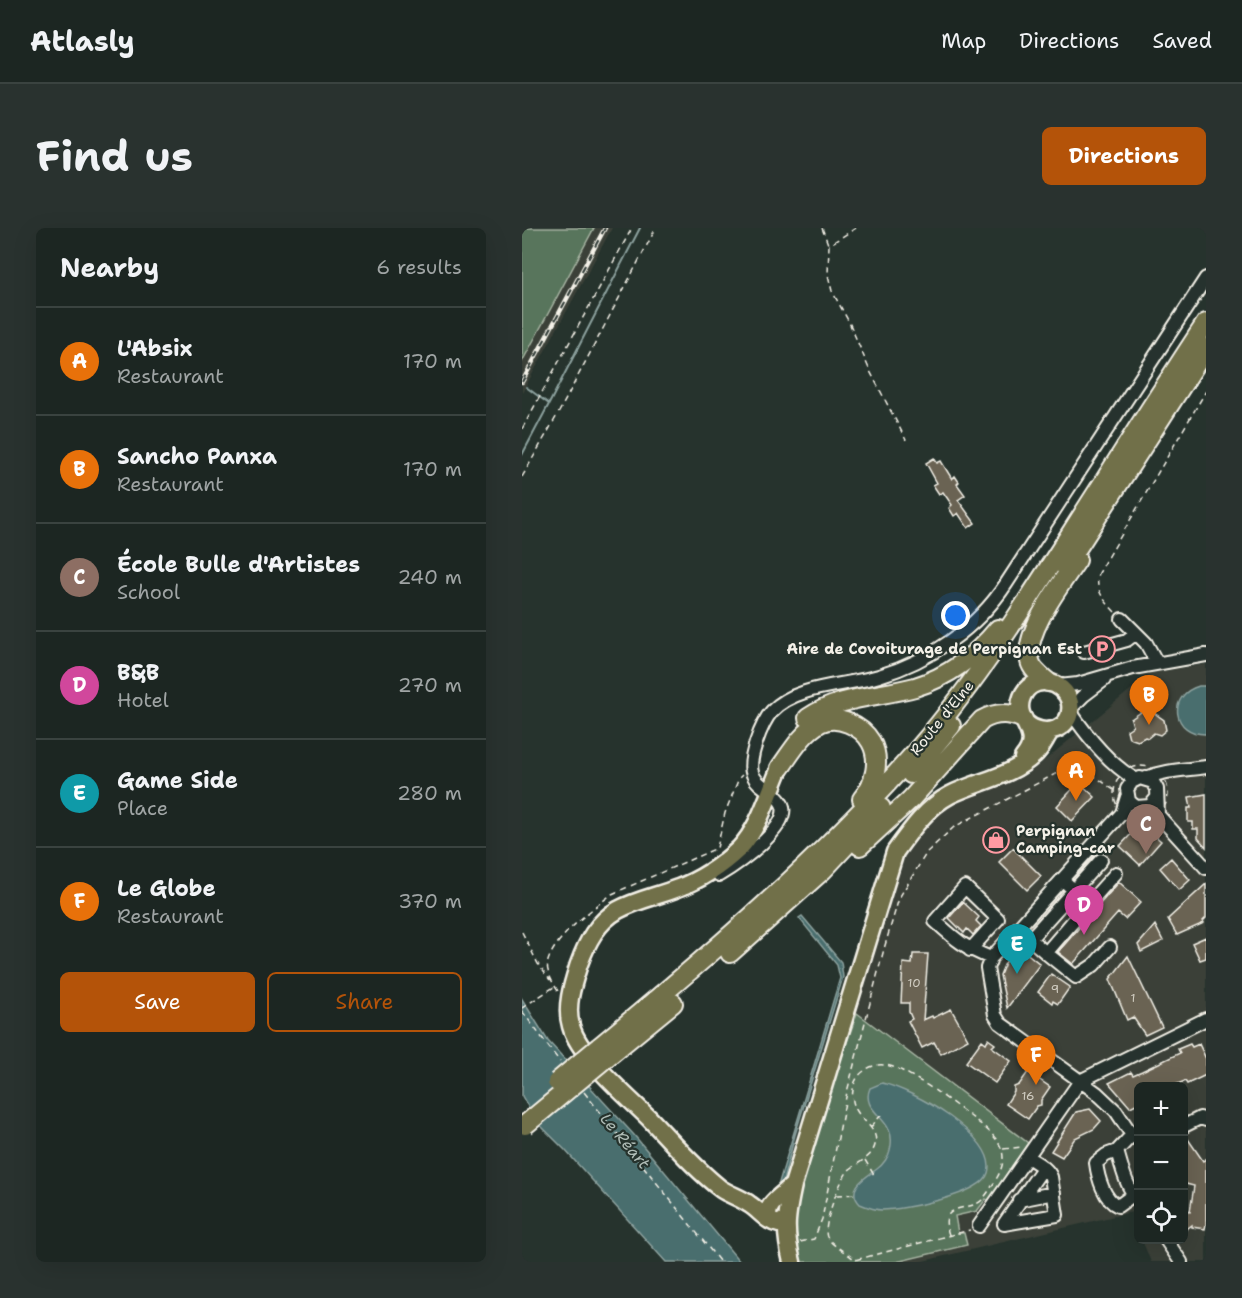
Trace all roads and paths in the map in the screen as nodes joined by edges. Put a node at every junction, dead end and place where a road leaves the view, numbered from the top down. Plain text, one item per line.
1 (632, 228) edge
2 (656, 228) edge
3 (822, 228) edge
4 (856, 228) edge
5 (829, 244) junction
6 (1206, 278) edge
7 (1206, 323) edge
8 (1206, 349) edge
9 (1206, 391) edge
10 (522, 429) edge
11 (906, 440) dead end
12 (522, 477) edge
13 (1082, 515) junction
14 (1122, 619) joint
15 (1136, 633) junction
16 (1084, 652) dead end
17 (1206, 655) edge
18 (1157, 663) junction
19 (1119, 671) junction
20 (1054, 684) junction
21 (1070, 710) junction
22 (1024, 721) junction
23 (1055, 730) junction
24 (1206, 767) edge
25 (780, 768) junction
26 (1006, 773) junction
27 (1121, 775) junction
28 (1159, 785) junction
29 (1134, 786) junction
30 (1114, 790) junction
31 (770, 791) junction
32 (1141, 808) junction
33 (1122, 813) junction
34 (1158, 815) junction
35 (1101, 860) dead end
36 (1206, 868) edge
37 (1116, 873) dead end
38 (1062, 879) junction
39 (1074, 891) junction
40 (1088, 904) junction
41 (522, 932) edge
42 (1110, 947) dead end
43 (970, 950) junction
44 (1046, 953) junction
45 (991, 958) junction
46 (716, 966) junction
47 (551, 981) dead end
48 (555, 986) dead end
49 (522, 1010) edge
50 (1206, 1018) edge
51 (603, 1049) junction
52 (560, 1062) dead end
53 (1080, 1081) junction
54 (579, 1086) dead end
55 (881, 1115) dead end
56 (1204, 1115) edge
57 (523, 1122) edge
58 (1188, 1124) edge
59 (871, 1127) junction
60 (1133, 1134) edge
61 (1002, 1150) junction
62 (1117, 1151) junction
63 (1031, 1152) junction
64 (865, 1159) junction
65 (1043, 1168) junction
66 (874, 1175) dead end
67 (1054, 1193) junction
68 (857, 1194) dead end
69 (1134, 1194) edge
70 (836, 1195) junction
71 (1134, 1199) edge
72 (1019, 1200) junction
73 (778, 1216) junction
74 (979, 1226) joint
75 (949, 1235) junction
76 (1169, 1244) edge
77 (855, 1261) edge
78 (720, 1262) edge
79 (791, 1262) edge
80 (1181, 1262) edge

1 - 10 path
2 - 12 path
3 - 5 path
4 - 5 path
5 - 11 path
6 - 31 street
7 - 13 highway, Route d'Elne
8 - 20 highway
8 - 46 highway, Route d'Elne
9 - 14 path
13 - 25 highway
13 - 51 highway, Route d'Elne
14 - 15 street
15 - 16 street
15 - 18 street
17 - 18 street
18 - 19 street
19 - 20 street
19 - 21 street
20 - 21 main road
20 - 22 main road
21 - 23 main road
21 - 27 street
22 - 23 main road
22 - 26 main road
22 - 46 highway
23 - 26 main road
23 - 27 street
24 - 28 street
25 - 31 main road
25 - 51 highway
26 - 73 main road
27 - 28 path
27 - 29 street
27 - 30 path
28 - 29 street
28 - 32 street
28 - 34 street
28 - 34 path
29 - 32 street
29 - 33 street
30 - 33 path
30 - 73 path
31 - 73 main road
32 - 33 street
32 - 34 street
33 - 34 path
33 - 38 street
34 - 36 street
35 - 39 street
37 - 40 street
38 - 39 street
38 - 45 street
39 - 40 street
39 - 44 street
40 - 44 street
41 - 47 path
42 - 44 street
43 - 43 street
43 - 45 street
45 - 53 street
46 - 51 highway, Route d'Elne
48 - 49 path
49 - 52 path
50 - 53 street
51 - 57 highway, bridge
53 - 60 street
53 - 63 street
54 - 78 path
55 - 59 path
56 - 58 street
59 - 61 path
59 - 64 path
60 - 62 street
61 - 63 path
61 - 75 path
62 - 69 street
62 - 71 street
63 - 65 street
63 - 74 street
64 - 66 path
64 - 70 path
65 - 67 street
65 - 72 street
67 - 72 street
67 - 72 street
68 - 70 path
70 - 77 path
73 - 79 main road
74 - 75 path
75 - 77 path
76 - 80 street

